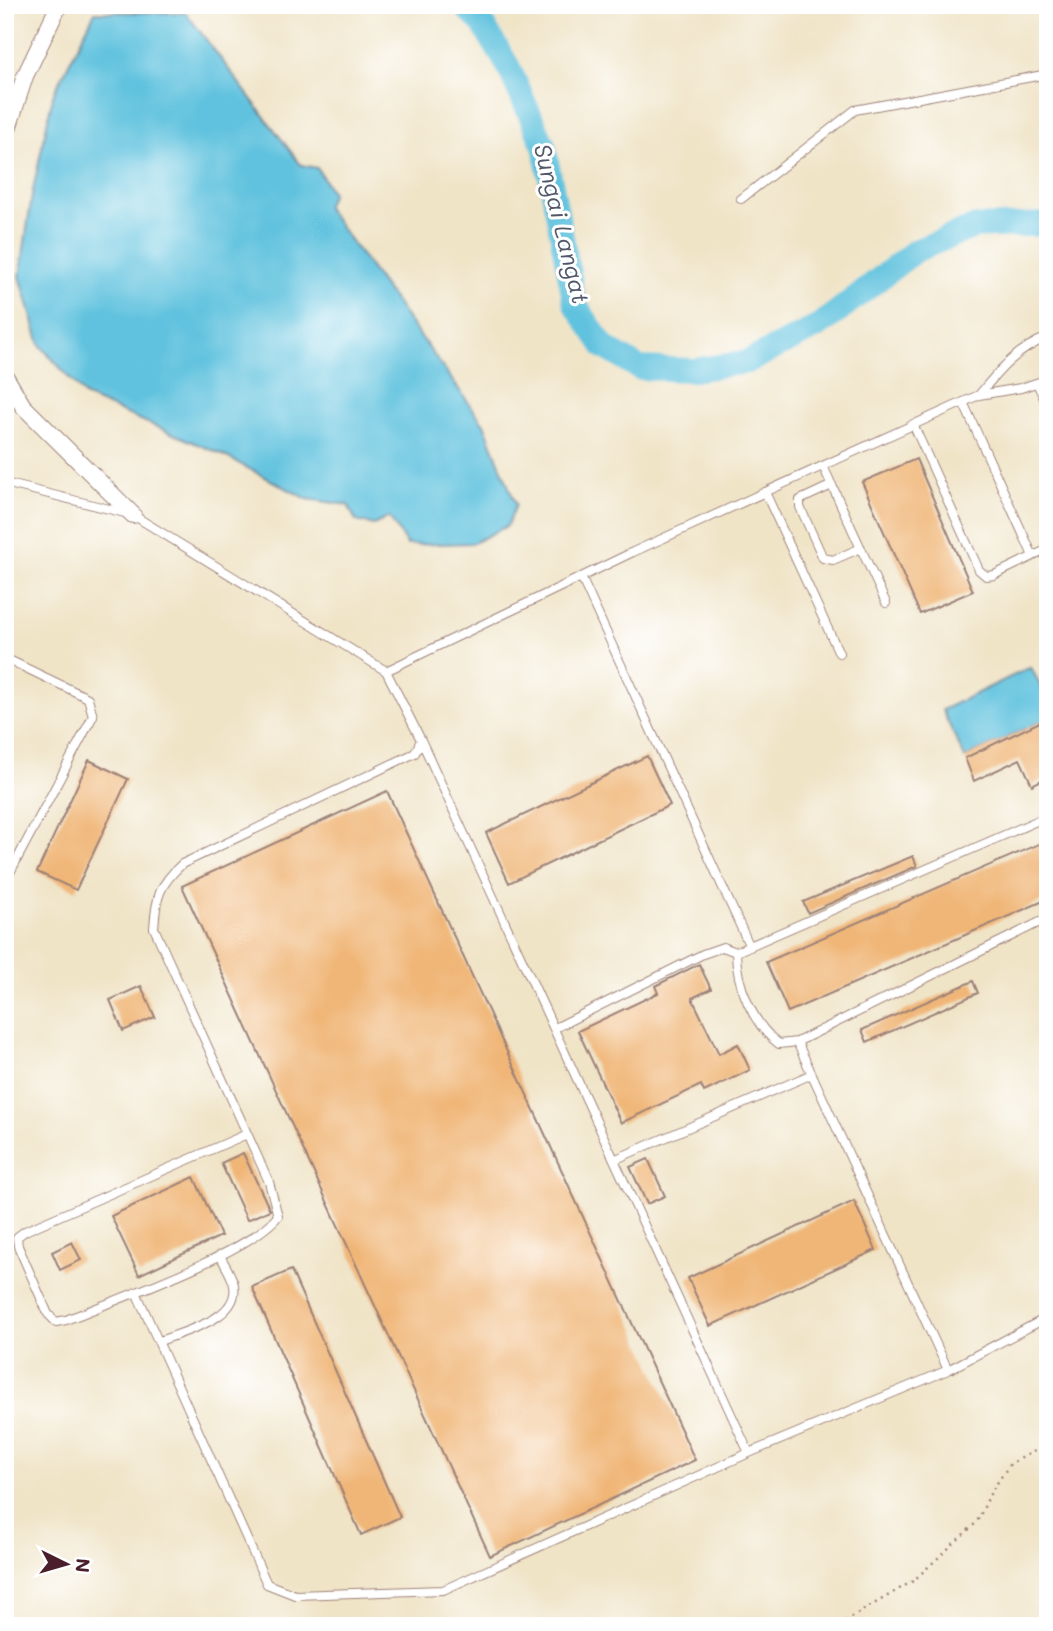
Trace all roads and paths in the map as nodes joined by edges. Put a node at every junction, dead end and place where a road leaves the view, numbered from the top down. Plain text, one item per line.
1 (59, 5) edge
2 (1048, 74) edge
3 (5, 138) edge
4 (741, 199) dead end
5 (1048, 337) edge
6 (5, 376) edge
7 (1048, 379) edge
8 (1037, 383) junction
9 (979, 395) junction
10 (963, 402) junction
11 (1048, 407) edge
12 (914, 424) junction
13 (823, 466) junction
14 (5, 483) edge
15 (832, 485) junction
16 (765, 492) junction
17 (133, 515) junction
18 (861, 548) junction
19 (1048, 549) edge
20 (1033, 556) junction
21 (581, 577) junction
22 (886, 603) dead end
23 (839, 653) dead end
24 (5, 658) edge
25 (386, 671) junction
26 (421, 740) junction
27 (1048, 816) edge
28 (5, 882) edge
29 (1048, 918) edge
30 (750, 947) junction
31 (736, 952) junction
32 (555, 1028) junction
33 (797, 1042) junction
34 (812, 1074) junction
35 (247, 1134) junction
36 (616, 1159) junction
37 (220, 1255) junction
38 (136, 1292) junction
39 (1048, 1317) edge
40 (159, 1341) junction
41 (948, 1370) junction
42 (1048, 1444) edge
43 (749, 1453) junction
44 (803, 1626) edge

1 - 3 street
2 - 4 lane
5 - 9 lane
6 - 17 street
7 - 8 lane
8 - 9 lane
8 - 11 lane
9 - 10 lane
10 - 12 lane
10 - 20 lane
12 - 13 lane
12 - 20 lane
13 - 15 lane
13 - 16 lane
14 - 17 lane
15 - 18 lane
15 - 18 lane
16 - 21 lane
16 - 23 lane
17 - 25 lane
18 - 22 lane
19 - 20 lane
21 - 25 lane
21 - 30 lane
24 - 28 lane
25 - 26 lane
26 - 32 lane
26 - 35 lane
27 - 30 lane
29 - 33 lane
30 - 31 lane
31 - 32 lane
31 - 33 lane
32 - 36 lane
33 - 34 lane
34 - 36 lane
34 - 41 lane
35 - 37 lane
35 - 38 lane
36 - 43 lane
37 - 38 lane
37 - 40 lane
38 - 40 lane
39 - 41 lane
40 - 43 lane
41 - 43 lane
42 - 44 path

